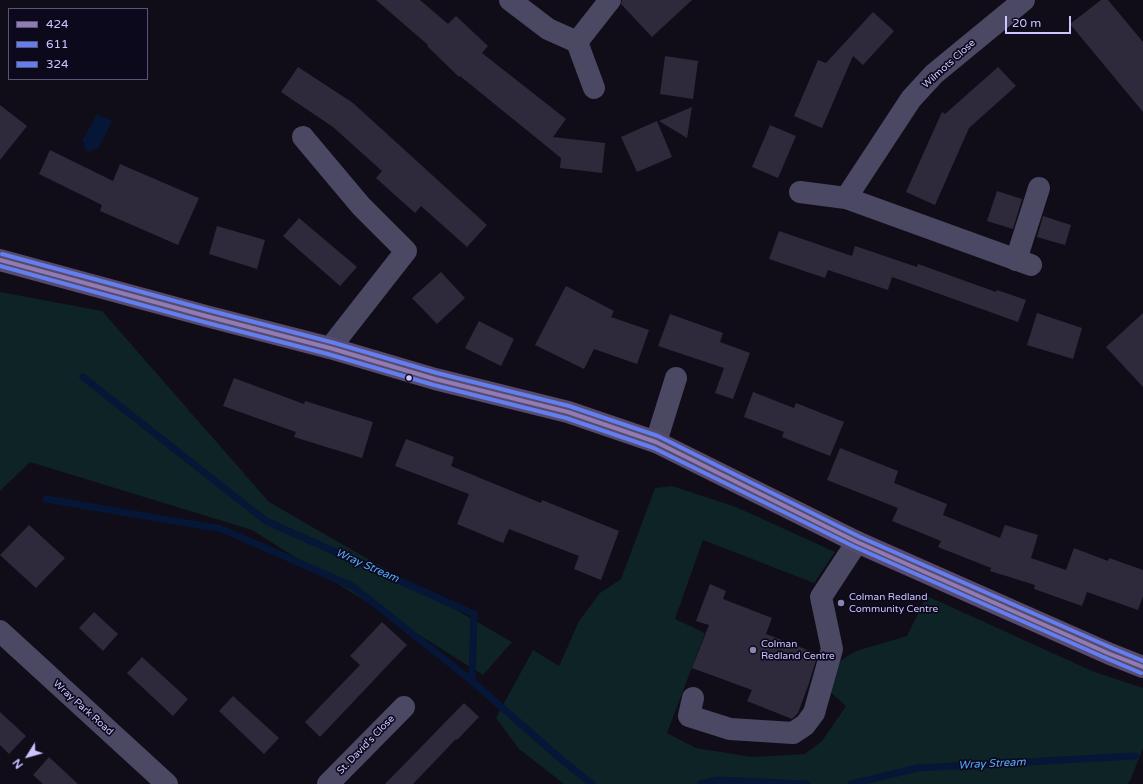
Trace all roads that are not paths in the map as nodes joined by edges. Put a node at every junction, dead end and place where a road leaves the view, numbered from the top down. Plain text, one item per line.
1 (510, 0) edge
2 (610, 0) edge
3 (1024, 0) edge
4 (578, 42) junction
5 (594, 88) dead end
6 (303, 136) dead end
7 (1039, 188) dead end
8 (800, 192) dead end
9 (846, 198) junction
10 (0, 260) edge
11 (330, 348) junction
12 (676, 378) dead end
13 (656, 442) junction
14 (857, 542) junction
15 (0, 631) edge
16 (1143, 667) edge
17 (693, 698) dead end
18 (404, 707) dead end
19 (167, 784) edge
20 (328, 784) edge

1 - 4 street
2 - 4 street
3 - 9 street, Wilmots Close
4 - 5 street
6 - 11 street
7 - 9 street
8 - 9 street
10 - 11 main road
11 - 13 main road
12 - 13 street
13 - 14 main road
14 - 16 main road
14 - 17 street
15 - 19 street, Wray Park Road
18 - 20 street, St. David's Close

